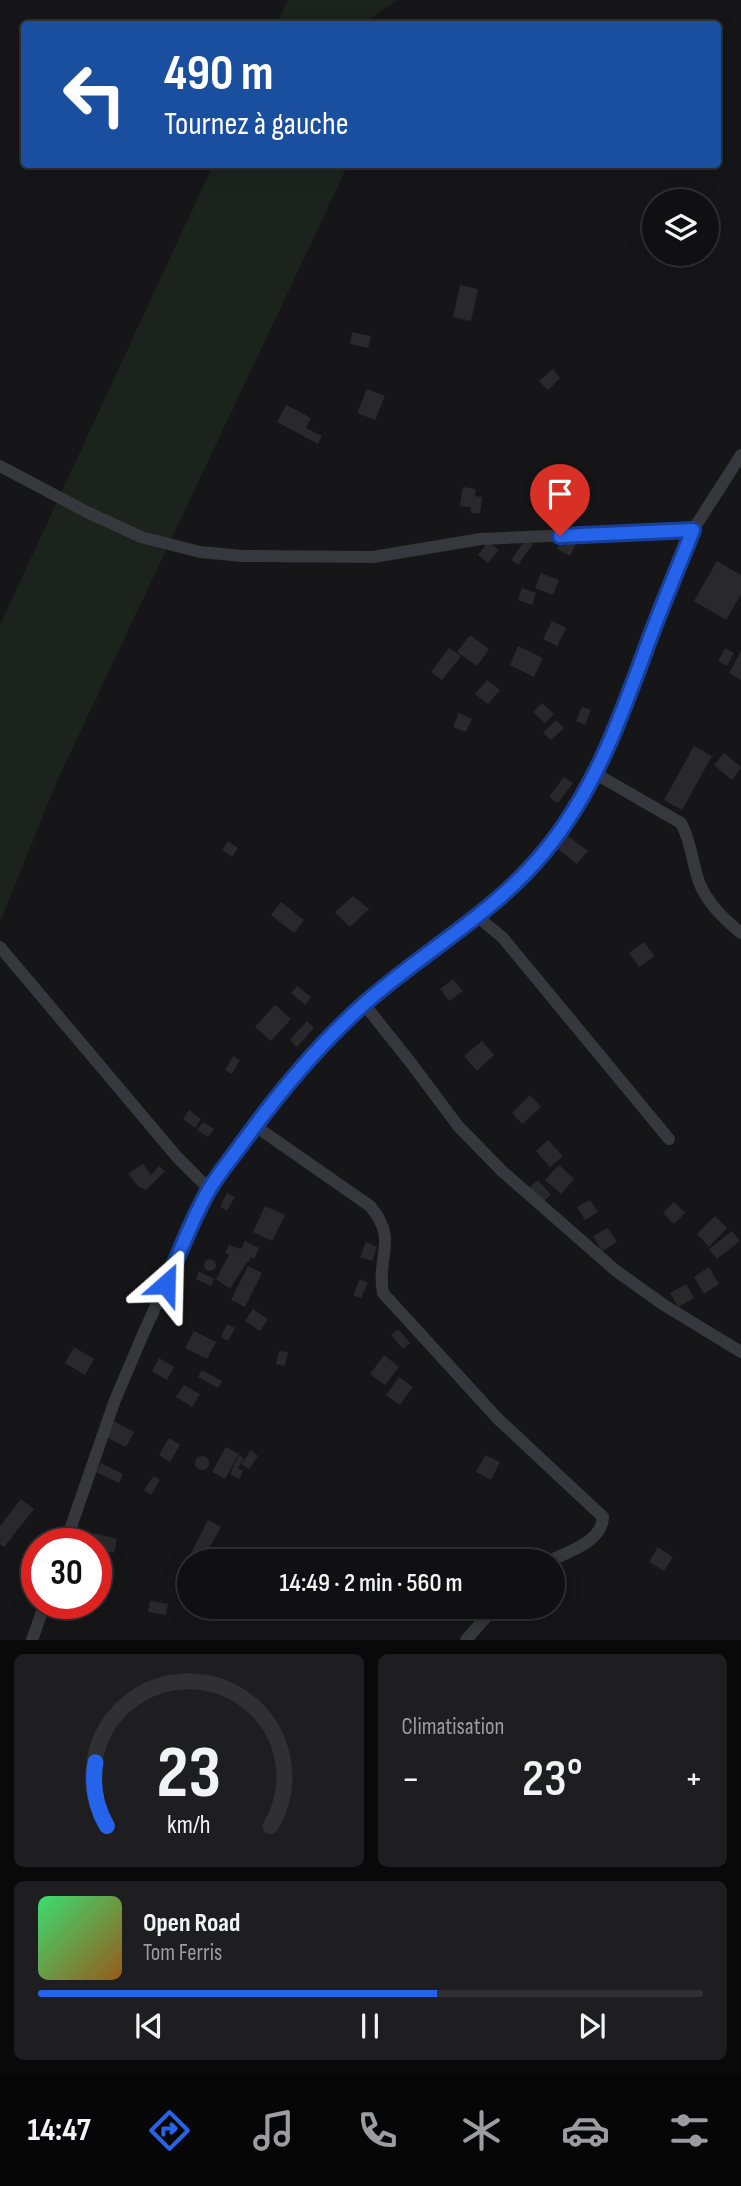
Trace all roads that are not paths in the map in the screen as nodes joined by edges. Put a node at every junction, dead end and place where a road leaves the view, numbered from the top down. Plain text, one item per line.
1 (741, 456) edge
2 (0, 466) edge
3 (693, 530) junction
4 (596, 774) junction
5 (478, 917) junction
6 (741, 933) edge
7 (0, 947) edge
8 (364, 1004) junction
9 (256, 1126) junction
10 (669, 1139) dead end
11 (209, 1189) junction
12 (741, 1352) edge
13 (70, 1528) edge
14 (565, 1553) edge
15 (39, 1619) edge
16 (485, 1619) edge
17 (32, 1640) edge
18 (466, 1640) edge

1 - 3 street
2 - 3 street
3 - 4 street
4 - 5 street
4 - 6 street
5 - 8 street
5 - 10 street
7 - 11 street
8 - 9 street
8 - 12 street
9 - 11 street
9 - 14 street
11 - 13 street
15 - 17 street
16 - 18 street

